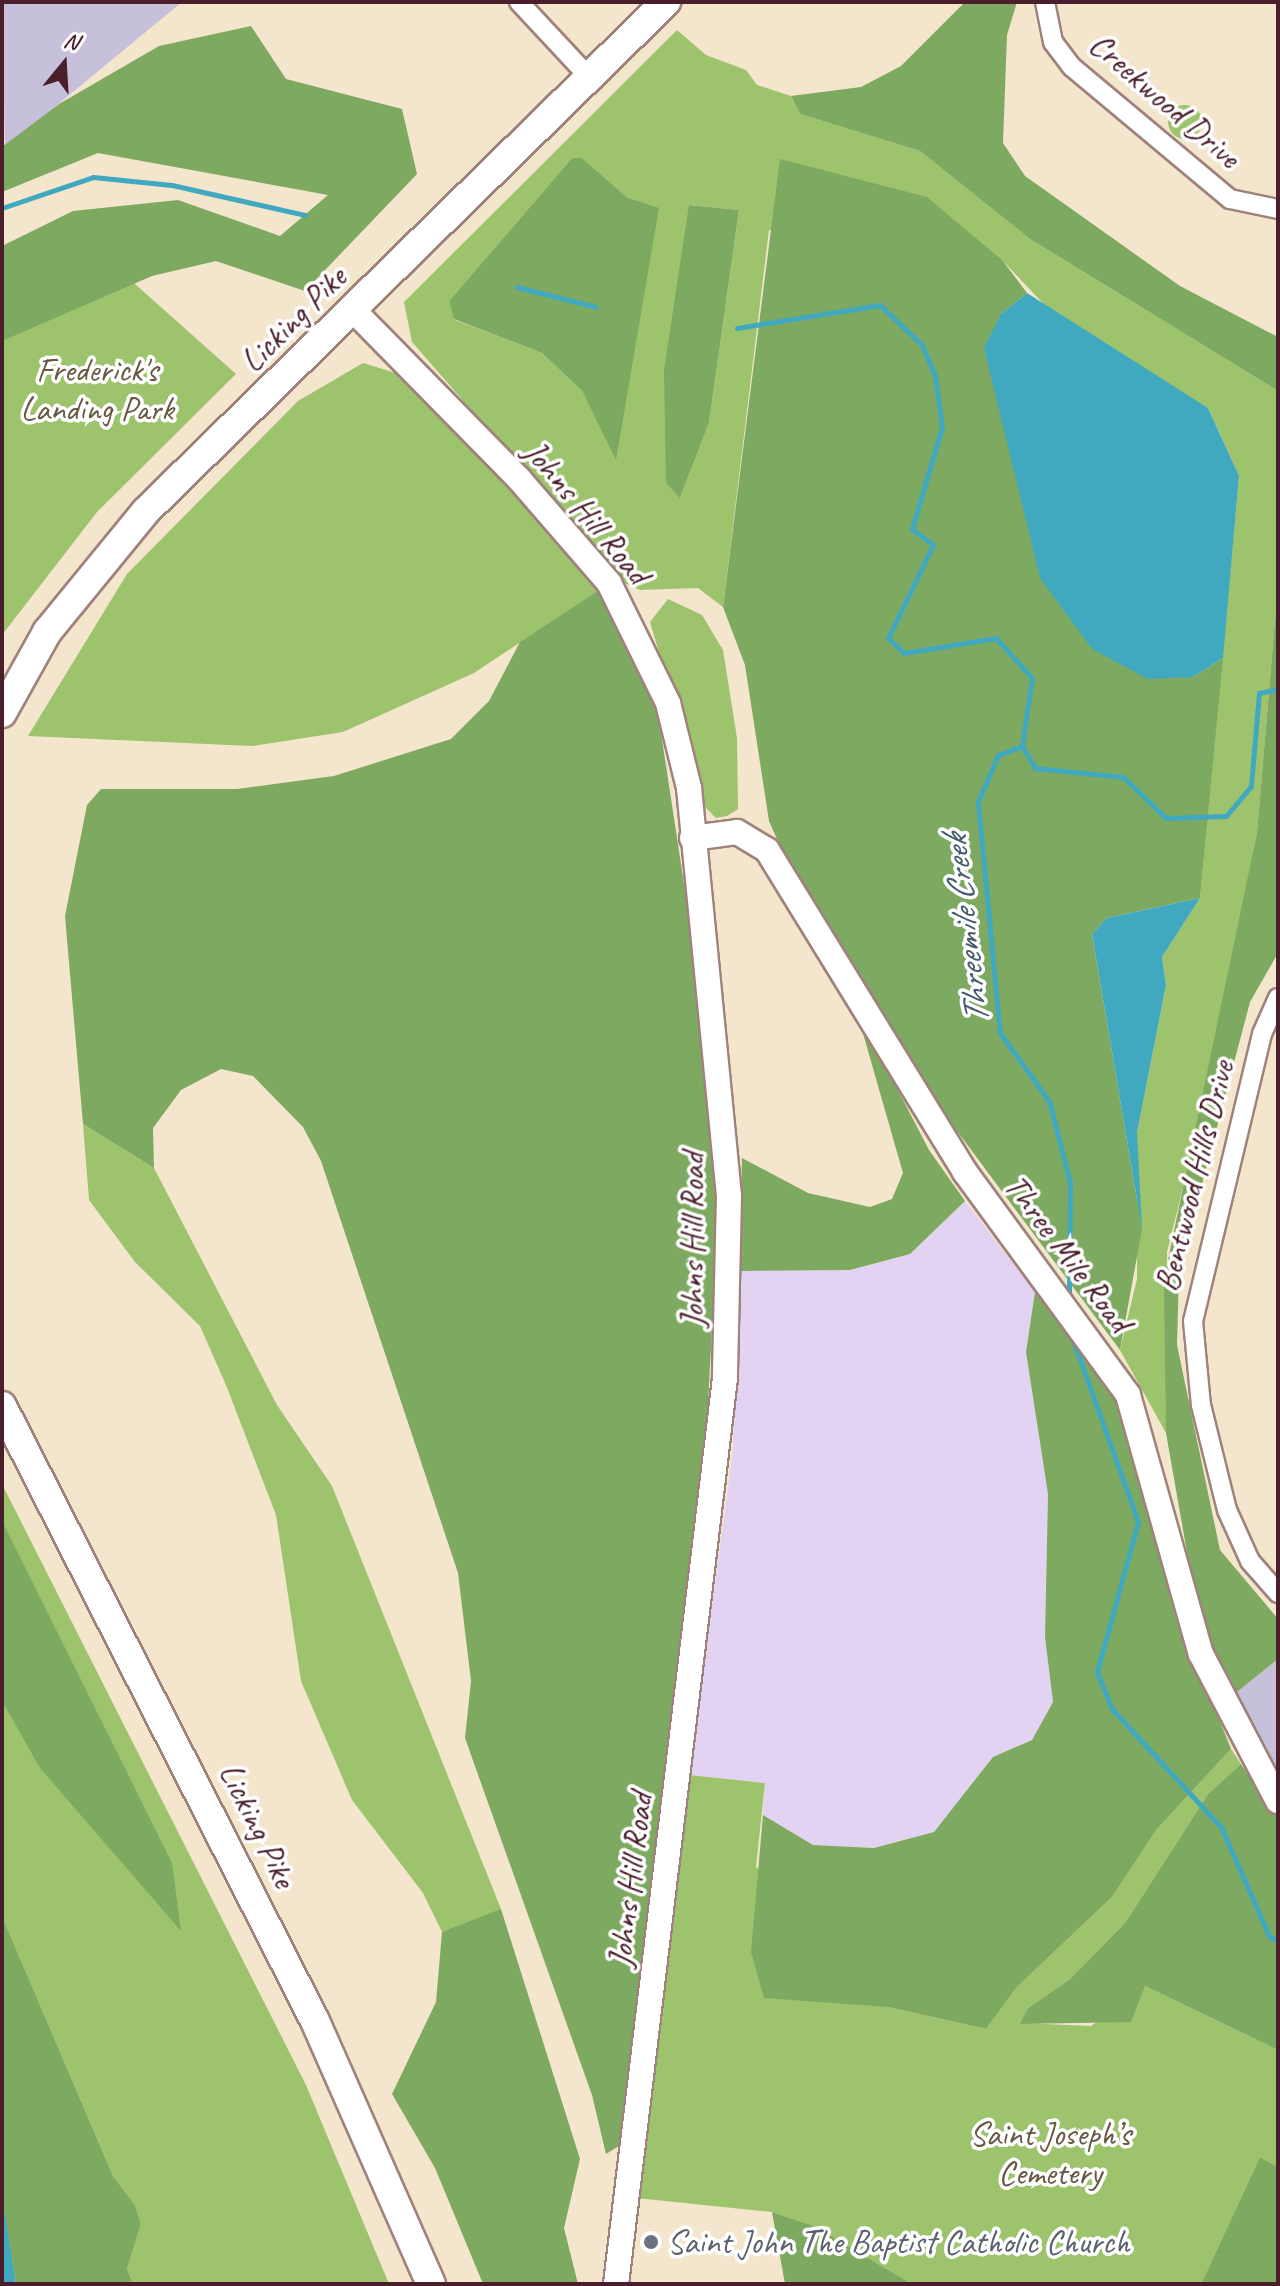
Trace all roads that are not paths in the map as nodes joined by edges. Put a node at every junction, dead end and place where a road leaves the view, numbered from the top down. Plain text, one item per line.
1 (519, 2) edge
2 (666, 2) edge
3 (1045, 2) edge
4 (589, 77) junction
5 (1278, 209) edge
6 (353, 310) junction
7 (2, 713) edge
8 (692, 838) junction
9 (1278, 998) edge
10 (2, 1406) edge
11 (1278, 1593) edge
12 (1278, 1801) edge
13 (431, 2284) edge
14 (616, 2284) edge

1 - 4 street
2 - 4 main road, Licking Pike
3 - 5 street, Creekwood Drive
4 - 6 main road, Licking Pike
6 - 7 main road, Licking Pike
6 - 8 main road, Johns Hill Road
8 - 12 main road, Three Mile Road
8 - 14 main road, Johns Hill Road
9 - 11 street, Bentwood Hills Drive
10 - 13 main road, Licking Pike

